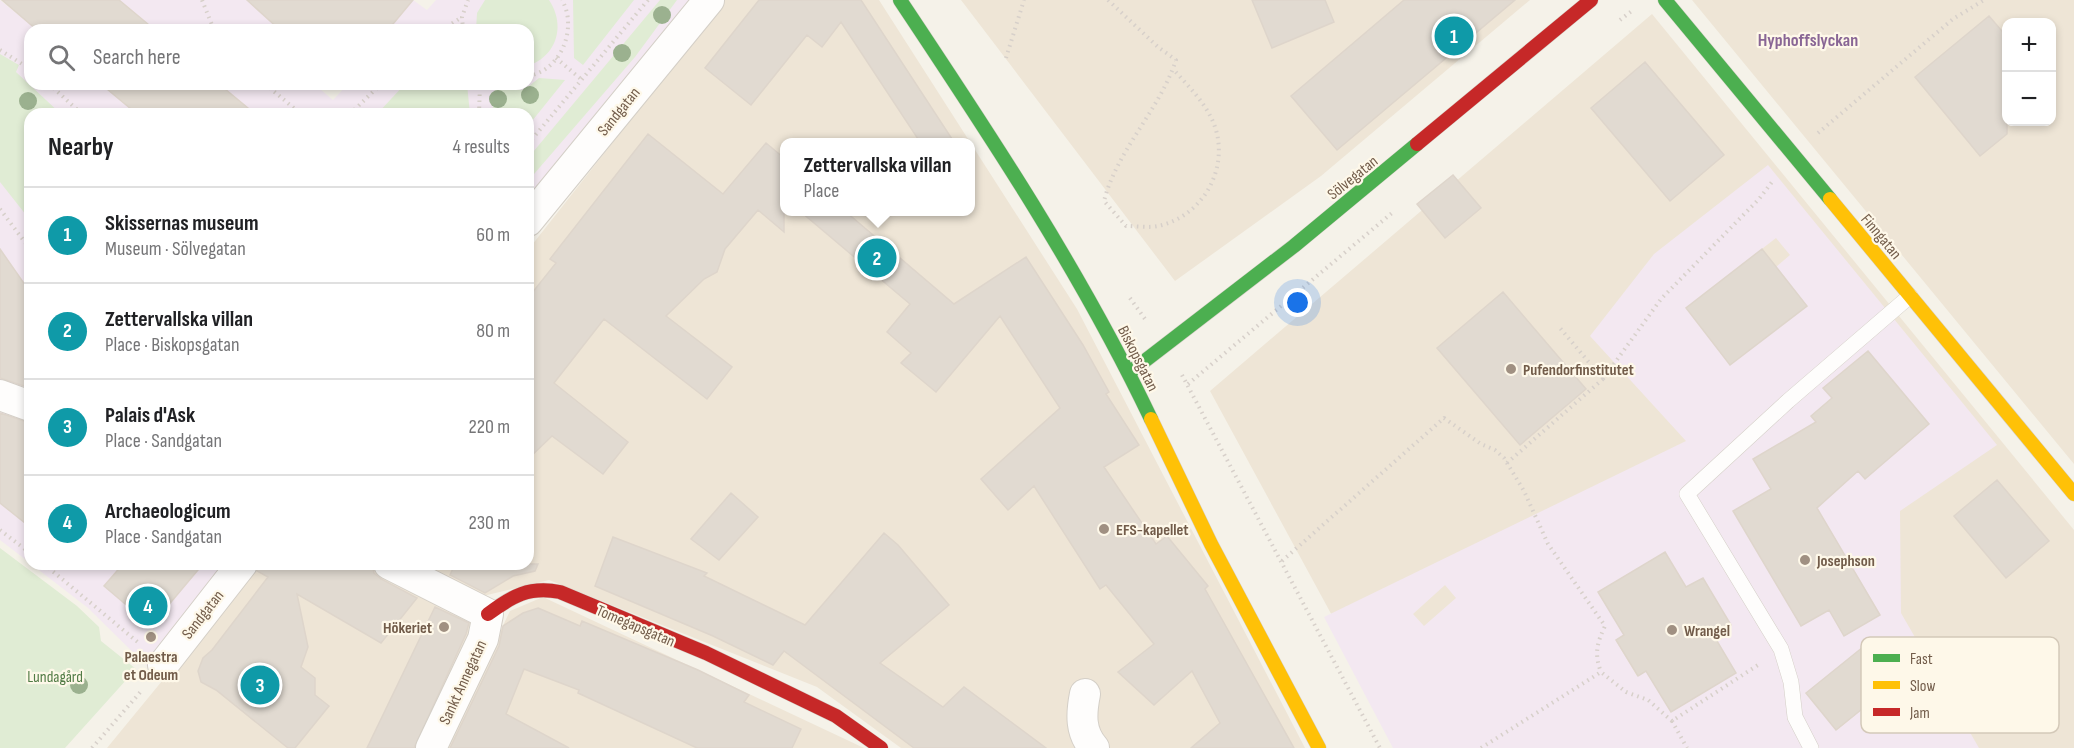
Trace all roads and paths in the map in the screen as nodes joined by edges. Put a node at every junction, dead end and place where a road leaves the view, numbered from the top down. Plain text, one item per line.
1 (202, 0) edge
2 (468, 0) edge
3 (562, 0) edge
4 (648, 0) edge
5 (709, 0) edge
6 (900, 0) edge
7 (1024, 0) edge
8 (1108, 0) edge
9 (1591, 0) edge
10 (1665, 0) edge
11 (462, 17) junction
12 (212, 24) edge
13 (451, 24) edge
14 (463, 24) edge
15 (0, 50) edge
16 (556, 58) junction
17 (1006, 58) dead end
18 (24, 65) edge
19 (1173, 69) junction
20 (534, 73) edge
21 (582, 80) junction
22 (56, 90) edge
23 (272, 90) edge
24 (375, 90) edge
25 (480, 90) edge
26 (75, 108) edge
27 (294, 108) edge
28 (356, 108) edge
29 (479, 108) edge
30 (534, 137) edge
31 (0, 209) edge
32 (534, 214) edge
33 (24, 241) edge
34 (1910, 296) junction
35 (1560, 328) dead end
36 (1129, 373) junction
37 (1188, 384) dead end
38 (0, 395) edge
39 (24, 404) edge
40 (1507, 463) junction
41 (2074, 494) edge
42 (0, 530) edge
43 (24, 548) edge
44 (1282, 561) junction
45 (52, 570) edge
46 (237, 570) edge
47 (401, 570) edge
48 (488, 614) junction
49 (1781, 649) junction
50 (163, 665) junction
51 (1601, 672) junction
52 (1085, 694) dead end
53 (1672, 721) junction
54 (92, 748) edge
55 (431, 748) edge
56 (881, 748) edge
57 (1094, 748) edge
58 (1319, 748) edge
59 (1380, 748) edge
60 (1481, 748) edge
61 (1687, 748) edge
62 (1811, 748) edge

1 - 12 path
2 - 11 path
3 - 16 path
4 - 21 path
5 - 32 street, Sandgatan
6 - 36 street, Biskopsgatan
7 - 17 path
8 - 19 path
9 - 36 street, Sölvegatan
10 - 34 street, Finngatan
11 - 13 path
11 - 14 path
15 - 18 path
16 - 20 path
16 - 21 path
19 - 19 path
21 - 30 path
22 - 26 path
23 - 27 path
24 - 28 path
25 - 29 path
31 - 33 path
34 - 41 street, Finngatan
34 - 49 lane
35 - 40 path
36 - 58 street, Biskopsgatan
37 - 44 path
38 - 39 street
40 - 44 path
40 - 51 path
42 - 43 path
44 - 59 path
45 - 50 path
46 - 50 street, Sandgatan
47 - 48 street
48 - 55 street, Sankt Annegatan
48 - 56 street, Tomegapsgatan
49 - 53 path
49 - 62 lane
50 - 54 path
51 - 53 path
51 - 60 path
52 - 57 street
53 - 61 path

